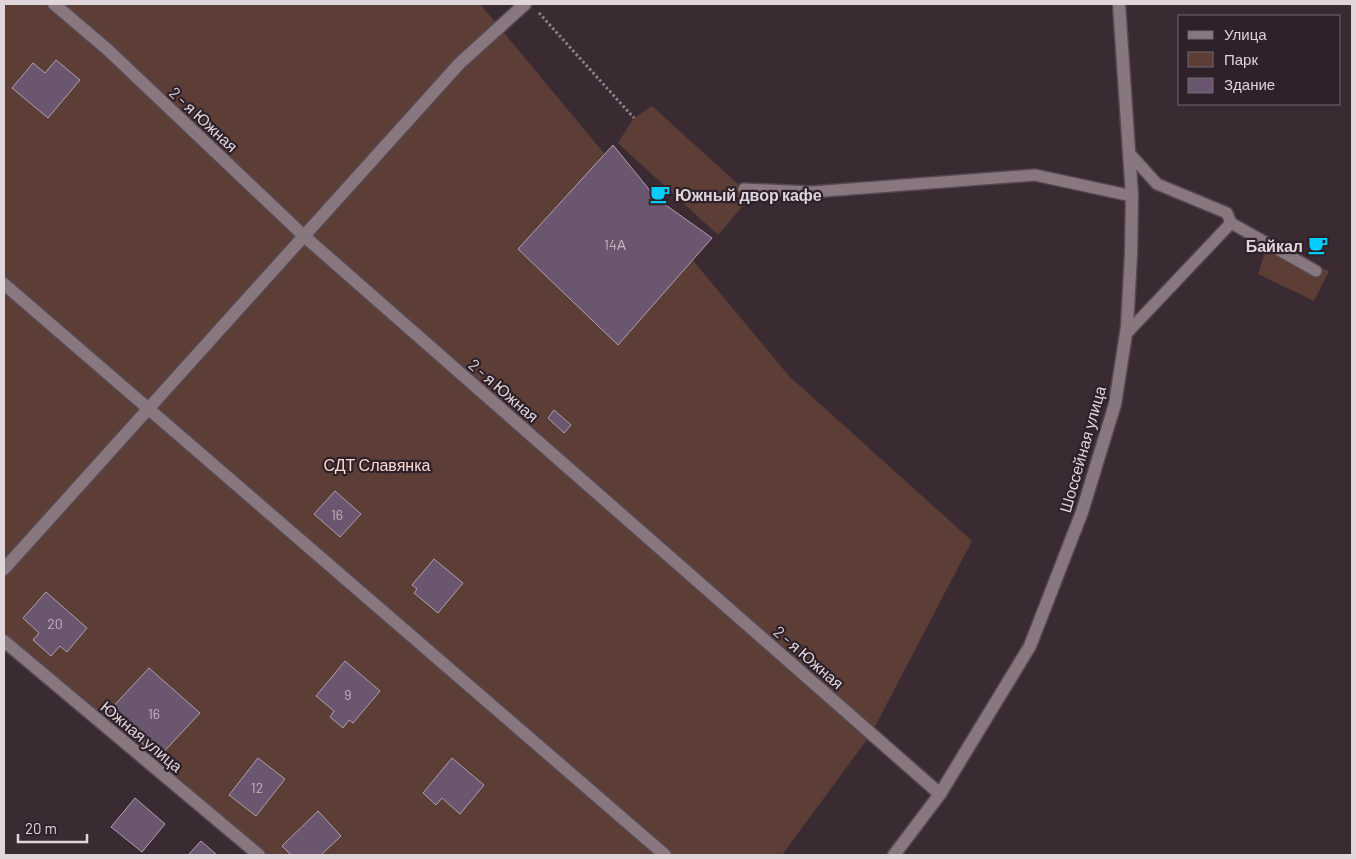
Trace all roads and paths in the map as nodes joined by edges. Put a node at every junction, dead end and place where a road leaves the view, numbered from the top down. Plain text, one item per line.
1 (54, 4) edge
2 (525, 4) edge
3 (1119, 4) edge
4 (538, 11) dead end
5 (634, 118) dead end
6 (1130, 154) junction
7 (744, 189) dead end
8 (1132, 196) junction
9 (1231, 223) junction
10 (304, 236) junction
11 (1316, 271) dead end
12 (4, 284) edge
13 (1126, 334) junction
14 (149, 408) junction
15 (4, 569) edge
16 (4, 641) edge
17 (940, 794) junction
18 (258, 855) edge
19 (665, 855) edge
20 (894, 855) edge

1 - 10 street, 2 - я Южная
2 - 10 street
3 - 6 street, Шоссейная улица
4 - 5 path
6 - 8 street, Шоссейная улица
6 - 9 lane
7 - 8 lane
8 - 13 street, Шоссейная улица
9 - 11 lane
9 - 13 lane
10 - 14 street
10 - 17 street, 2 - я Южная
12 - 14 street
13 - 17 street, Шоссейная улица
14 - 15 street
14 - 19 street
16 - 18 street, Южная улица
17 - 20 street, Шоссейная улица

